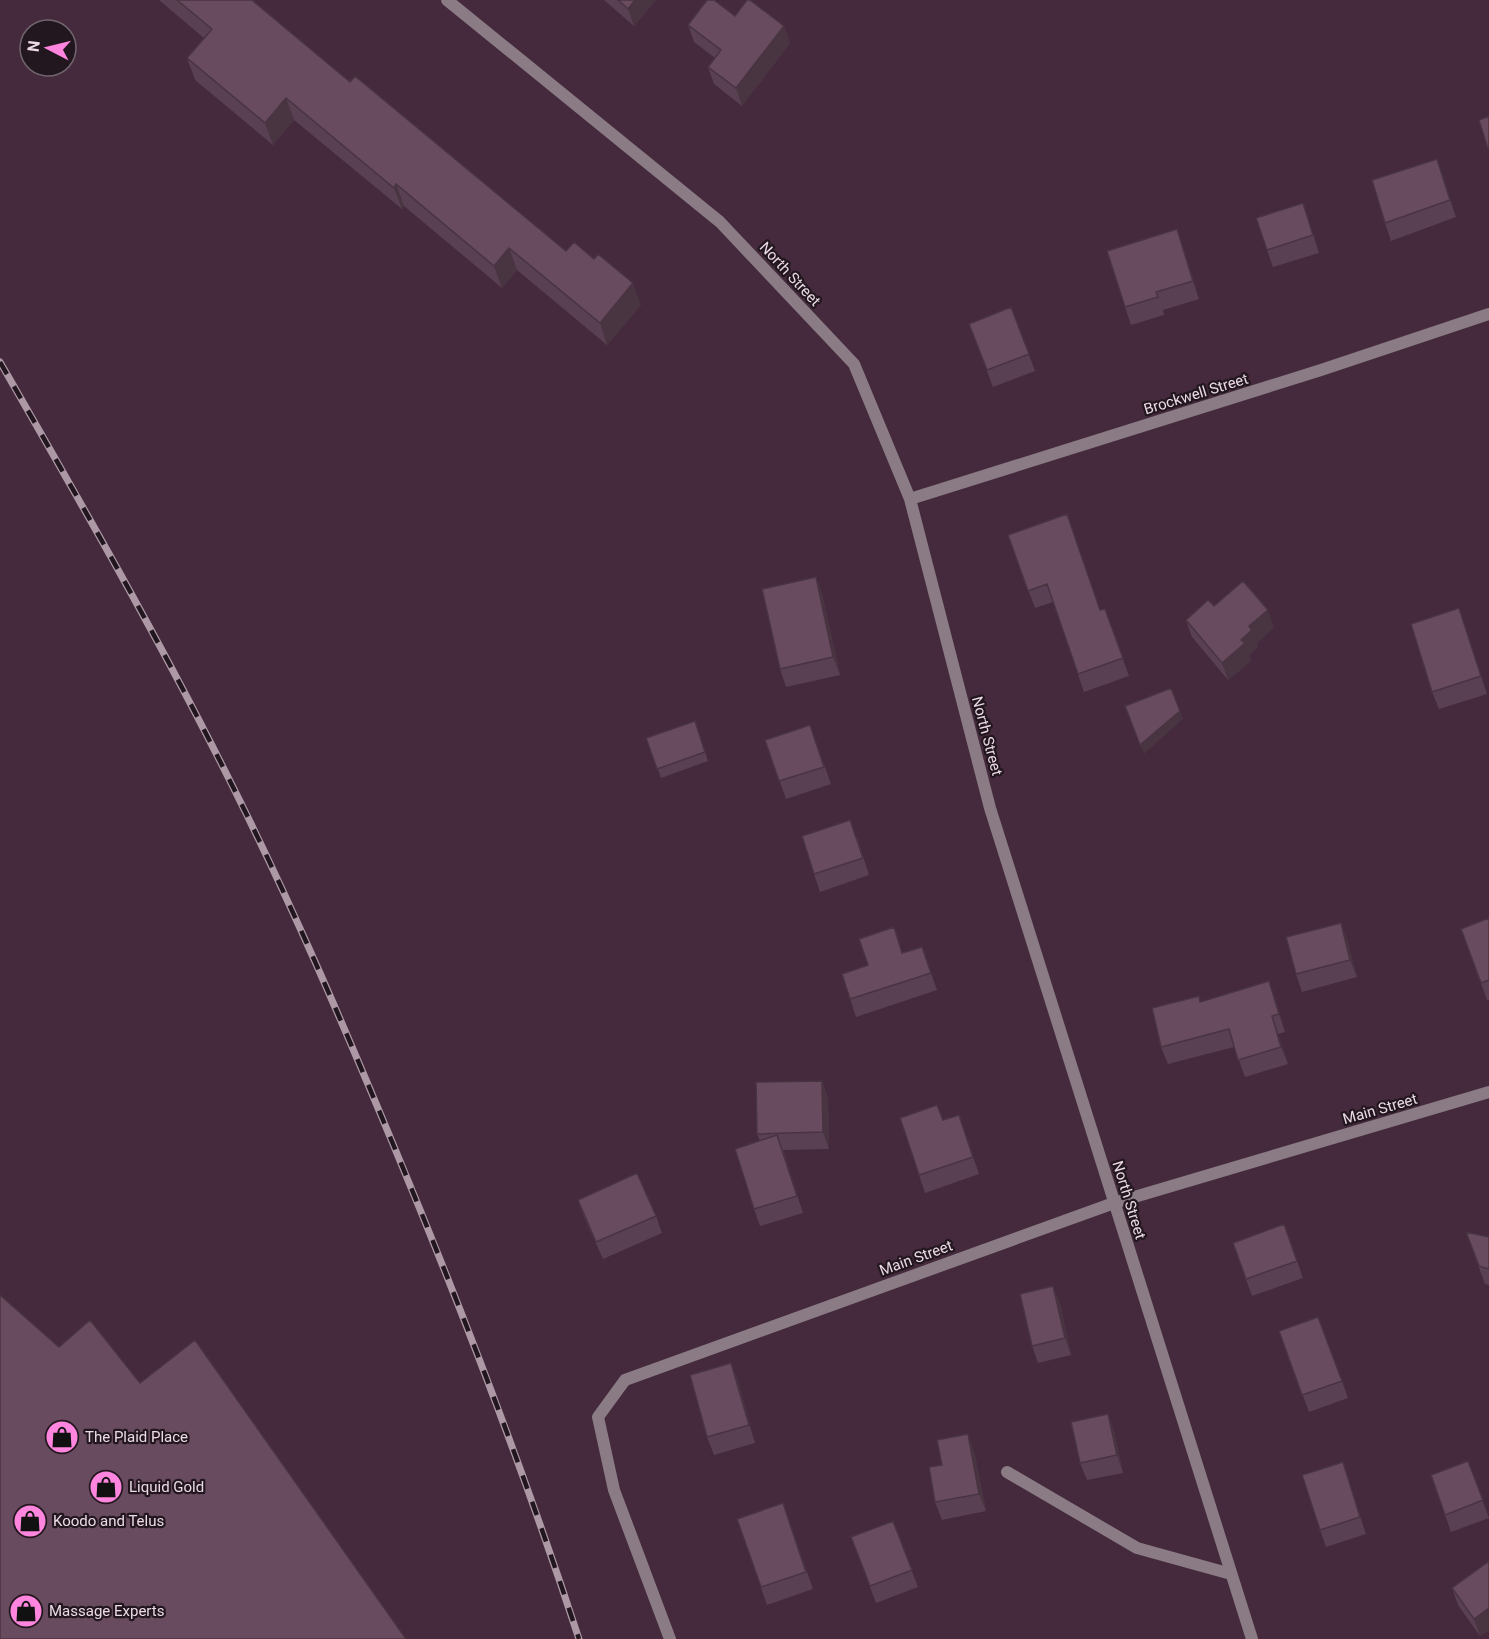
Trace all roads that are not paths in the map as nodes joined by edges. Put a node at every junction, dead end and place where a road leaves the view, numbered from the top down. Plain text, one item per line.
1 (447, 0) edge
2 (1489, 314) edge
3 (910, 499) junction
4 (1489, 1092) edge
5 (1114, 1203) junction
6 (1006, 1472) dead end
7 (1231, 1574) junction
8 (670, 1639) edge
9 (1252, 1639) edge

1 - 3 street, North Street
2 - 3 street, Brockwell Street
3 - 5 street, North Street
4 - 5 street, Main Street
5 - 7 street, North Street
5 - 8 street, Main Street
6 - 7 street
7 - 9 street, North Street

